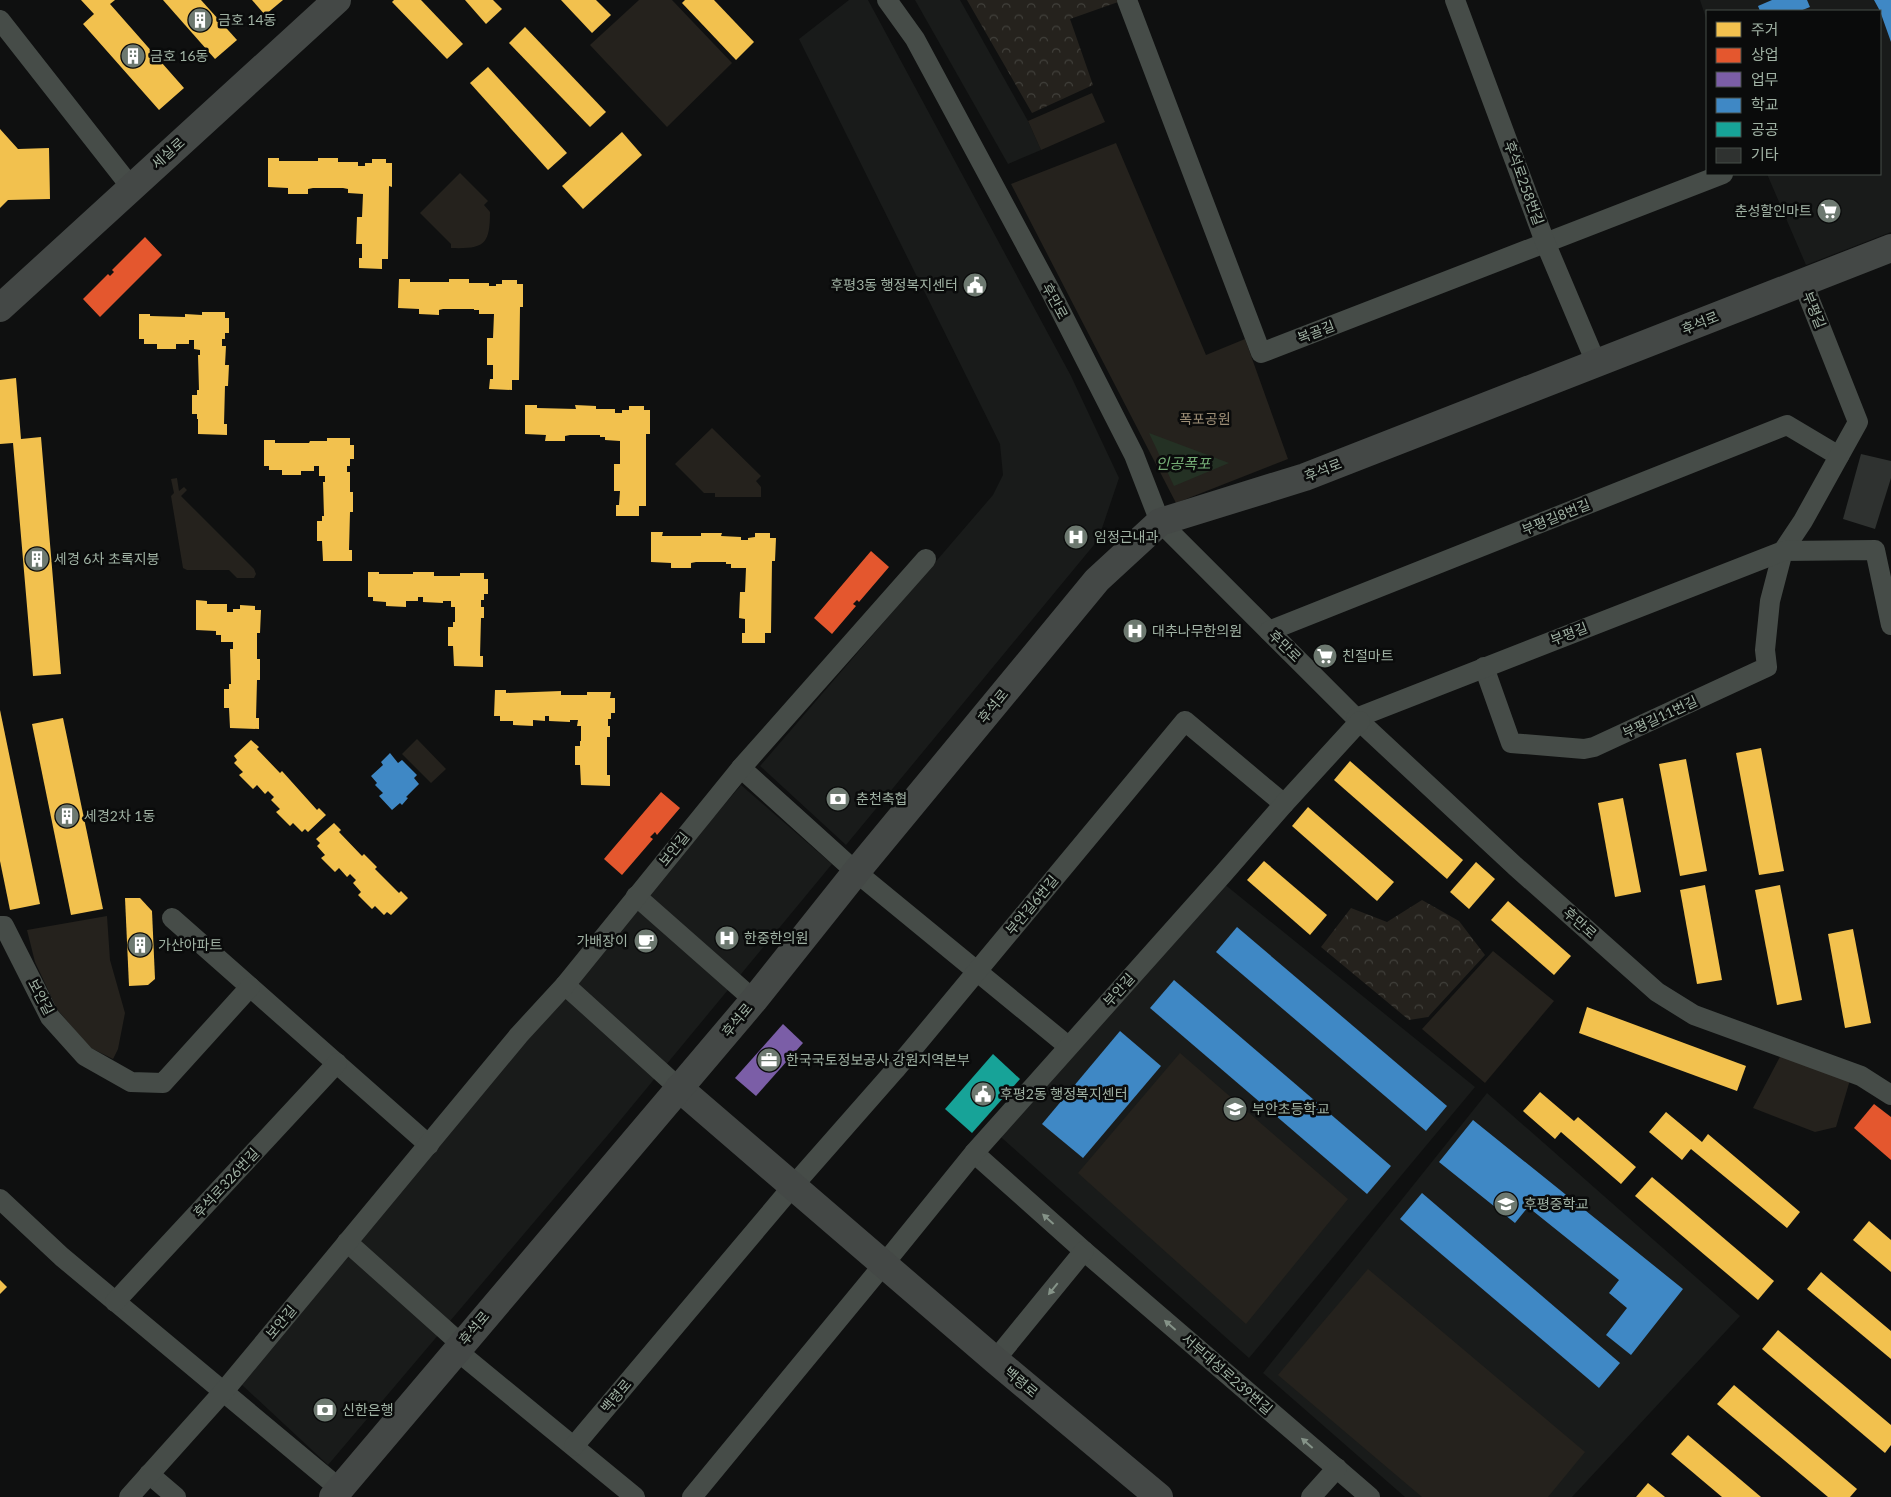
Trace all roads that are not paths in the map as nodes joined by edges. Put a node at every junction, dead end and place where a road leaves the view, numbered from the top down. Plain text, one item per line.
1 (337, 0) edge
2 (887, 0) edge
3 (1127, 0) edge
4 (1455, 0) edge
5 (0, 20) edge
6 (1720, 175) edge
7 (131, 187) junction
8 (1545, 242) junction
9 (1891, 248) edge
10 (1803, 283) junction
11 (0, 308) edge
12 (1596, 365) junction
13 (1839, 456) junction
14 (1160, 522) junction
15 (1783, 551) junction
16 (926, 559) dead end
17 (1891, 625) edge
18 (1270, 631) junction
19 (1484, 668) junction
20 (1358, 719) junction
21 (740, 768) junction
22 (1284, 804) junction
23 (856, 872) junction
24 (636, 896) junction
25 (172, 918) dead end
26 (2, 926) edge
27 (978, 970) junction
28 (564, 984) junction
29 (250, 987) junction
30 (754, 1000) junction
31 (1068, 1046) junction
32 (336, 1063) junction
33 (678, 1088) junction
34 (1891, 1095) edge
35 (429, 1145) junction
36 (974, 1153) junction
37 (793, 1186) junction
38 (0, 1199) edge
39 (347, 1242) junction
40 (1084, 1251) junction
41 (884, 1264) junction
42 (115, 1302) junction
43 (459, 1347) junction
44 (995, 1360) junction
45 (224, 1390) junction
46 (574, 1446) junction
47 (1337, 1468) junction
48 (149, 1474) junction
49 (337, 1493) edge
50 (130, 1497) edge
51 (176, 1497) edge
52 (635, 1497) edge
53 (692, 1497) edge
54 (1159, 1497) edge
55 (1311, 1497) edge
56 (1370, 1497) edge

1 - 7 street, 세실로
2 - 14 street, 후만로
3 - 8 street, 복골길
4 - 8 street, 후석로258번길
5 - 7 street
6 - 8 street, 복골길
7 - 11 street, 세실로
8 - 12 street, 후석로258번길
9 - 10 street, 후석로
10 - 12 street, 후석로
10 - 13 street, 부평길
12 - 14 street, 후석로
13 - 15 street, 부평길
13 - 18 street, 부평길8번길
14 - 18 street, 후만로
14 - 23 street, 후석로
15 - 17 street, 부평길
15 - 19 street, 부평길
15 - 19 street, 부평길11번길
16 - 21 street, 보안길
18 - 20 street, 후만로
19 - 20 street, 부평길
20 - 22 street, 부안길
20 - 34 street, 후만로
21 - 23 street
21 - 24 street, 보안길
22 - 27 street, 부안길6번길
22 - 31 street, 부안길
23 - 27 street
23 - 30 street, 후석로
24 - 28 street, 보안길
24 - 30 street
25 - 29 street
26 - 29 street, 보안길
27 - 31 street
27 - 37 street, 부안길6번길
28 - 33 street
28 - 35 street, 보안길
29 - 32 street
30 - 33 street, 후석로
31 - 36 street, 부안길
32 - 35 street
32 - 42 street, 후석로326번길
33 - 37 street, 백령로
33 - 43 street, 후석로
35 - 39 street, 보안길
40 -> 36 street, 서부대성로239번길
36 - 41 street, 부안길
37 - 41 street, 백령로
37 - 46 street, 백령로
38 - 42 street
39 - 43 street
39 - 45 street, 보안길
40 -> 44 street
47 -> 40 street, 서부대성로239번길
41 - 44 street, 백령로
41 - 53 street
42 - 45 street
43 - 46 street
43 - 49 street, 후석로
44 - 54 street, 백령로
45 - 48 street, 보안길
45 - 49 street
46 - 52 street
47 - 55 street
47 - 56 street, 서부대성로239번길
48 - 50 street, 보안길
48 - 51 street

